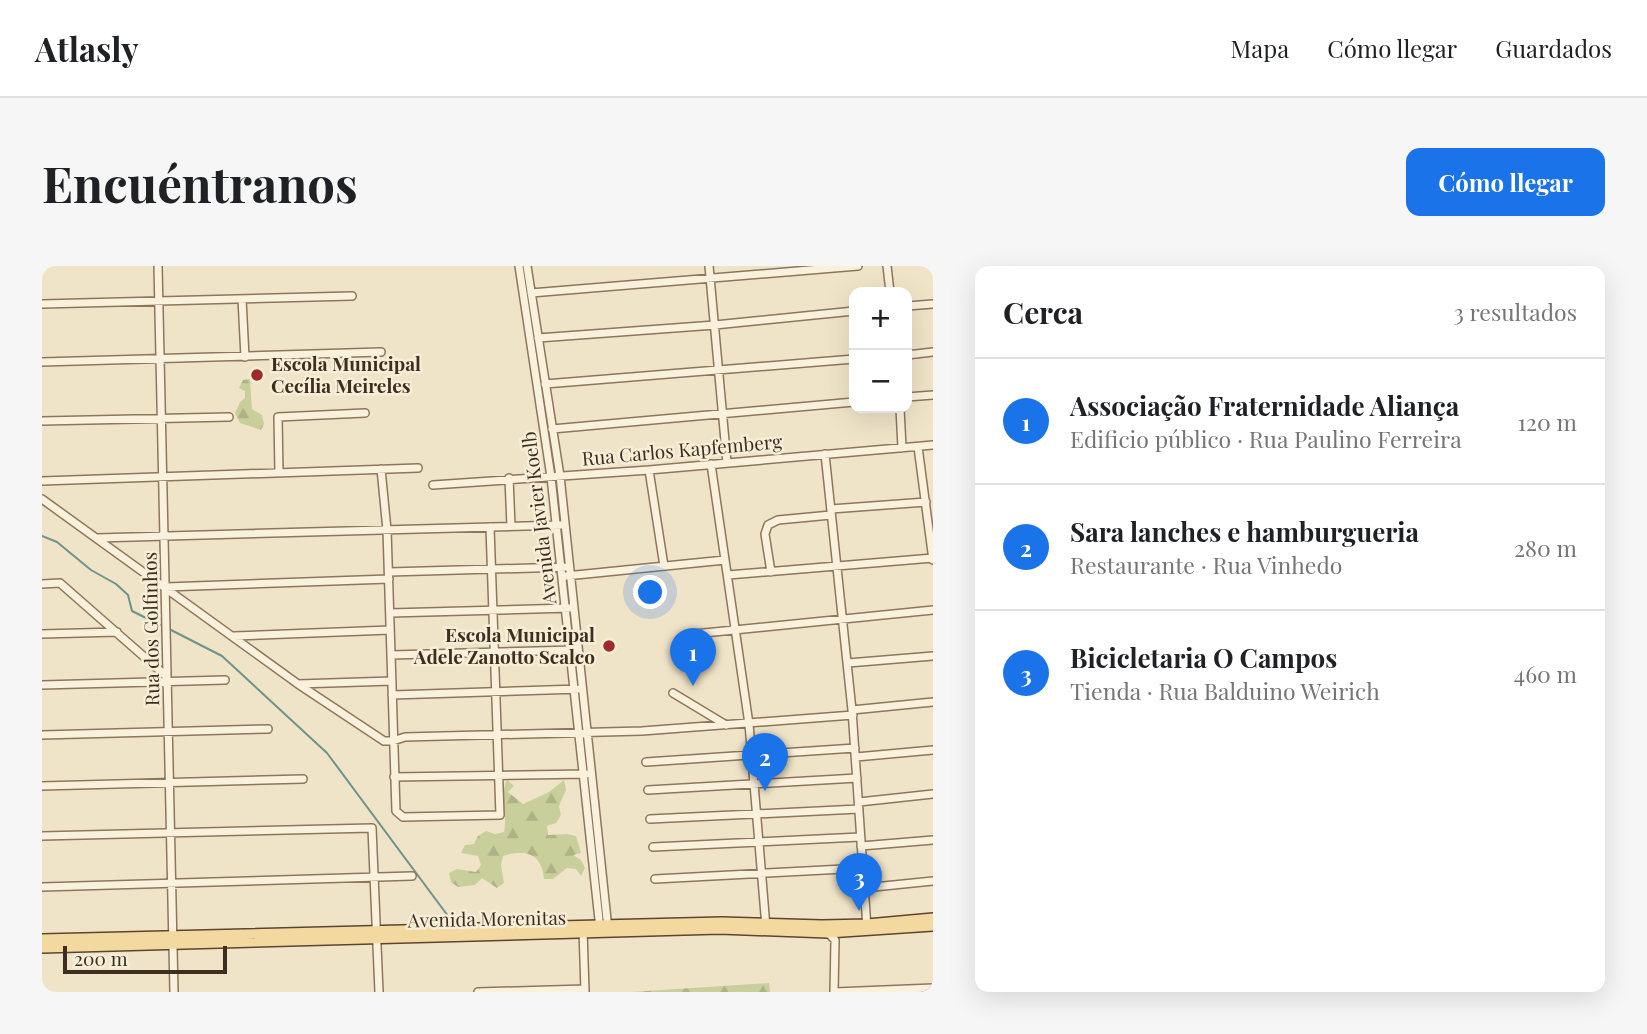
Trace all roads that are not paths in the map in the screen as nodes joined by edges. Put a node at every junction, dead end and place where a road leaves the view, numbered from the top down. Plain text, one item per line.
1 (158, 266) edge
2 (519, 266) edge
3 (527, 266) edge
4 (709, 266) edge
5 (859, 266) edge
6 (887, 266) edge
7 (711, 278) junction
8 (889, 287) edge
9 (531, 293) junction
10 (352, 296) dead end
11 (242, 299) junction
12 (159, 301) junction
13 (42, 304) edge
14 (933, 304) edge
15 (912, 306) edge
16 (849, 312) edge
17 (715, 325) junction
18 (538, 338) junction
19 (381, 352) dead end
20 (933, 352) edge
21 (912, 354) edge
22 (244, 357) junction
23 (849, 359) edge
24 (161, 360) junction
25 (42, 362) edge
26 (719, 371) junction
27 (545, 384) junction
28 (933, 395) edge
29 (912, 397) edge
30 (849, 402) edge
31 (365, 413) dead end
32 (900, 413) edge
33 (722, 415) junction
34 (229, 417) dead end
35 (162, 419) junction
36 (42, 421) edge
37 (552, 429) junction
38 (933, 445) edge
39 (918, 447) junction
40 (902, 448) junction
41 (825, 454) junction
42 (727, 463) junction
43 (711, 464) junction
44 (418, 468) dead end
45 (380, 469) junction
46 (649, 470) junction
47 (279, 472) junction
48 (164, 477) junction
49 (556, 477) junction
50 (509, 478) junction
51 (42, 481) edge
52 (433, 485) dead end
53 (42, 499) edge
54 (926, 502) junction
55 (831, 512) junction
56 (561, 525) junction
57 (511, 526) junction
58 (490, 527) junction
59 (387, 530) junction
60 (166, 536) junction
61 (97, 538) junction
62 (725, 559) junction
63 (933, 560) edge
64 (836, 565) junction
65 (664, 566) junction
66 (492, 569) junction
67 (566, 572) junction
68 (771, 572) junction
69 (389, 575) junction
70 (728, 575) junction
71 (42, 584) edge
72 (166, 587) junction
73 (570, 608) junction
74 (493, 610) junction
75 (933, 610) edge
76 (390, 613) junction
77 (843, 618) junction
78 (736, 629) junction
79 (390, 630) junction
80 (117, 632) junction
81 (42, 634) edge
82 (694, 634) dead end
83 (234, 636) junction
84 (575, 650) junction
85 (495, 652) junction
86 (391, 655) junction
87 (933, 656) edge
88 (848, 663) junction
89 (166, 679) junction
90 (225, 680) dead end
91 (392, 681) junction
92 (298, 684) junction
93 (42, 685) edge
94 (579, 689) junction
95 (496, 693) junction
96 (673, 693) dead end
97 (392, 695) junction
98 (933, 702) edge
99 (852, 713) junction
100 (749, 724) junction
101 (727, 725) junction
102 (268, 729) dead end
103 (169, 732) junction
104 (578, 733) junction
105 (588, 733) junction
106 (497, 734) junction
107 (42, 735) edge
108 (393, 741) junction
109 (855, 748) junction
110 (933, 750) edge
111 (752, 754) junction
112 (856, 757) junction
113 (646, 762) dead end
114 (583, 774) junction
115 (592, 774) junction
116 (499, 776) junction
117 (394, 777) junction
118 (857, 778) junction
119 (303, 779) dead end
120 (171, 783) junction
121 (755, 783) junction
122 (42, 786) edge
123 (648, 790) dead end
124 (933, 794) edge
125 (859, 805) junction
126 (757, 813) junction
127 (650, 819) dead end
128 (172, 833) junction
129 (42, 836) edge
130 (860, 837) junction
131 (933, 840) edge
132 (759, 843) junction
133 (861, 846) junction
134 (653, 847) dead end
135 (863, 868) junction
136 (762, 873) junction
137 (412, 876) dead end
138 (374, 878) junction
139 (654, 878) dead end
140 (933, 881) edge
141 (173, 883) junction
142 (42, 887) edge
143 (864, 888) junction
144 (933, 918) edge
145 (933, 926) edge
146 (766, 927) junction
147 (867, 928) junction
148 (604, 929) junction
149 (583, 930) junction
150 (828, 933) junction
151 (378, 935) junction
152 (42, 939) edge
153 (174, 940) junction
154 (42, 948) edge
155 (933, 988) edge
156 (585, 991) edge
157 (914, 991) edge
158 (174, 992) edge
159 (379, 992) edge
160 (478, 992) edge
161 (834, 992) edge

1 - 12 street, Rua dos Golfinhos
2 - 49 street, Avenida Javier Koelb
3 - 9 street, Avenida Javier Koelb
4 - 7 street
5 - 7 street
6 - 8 street
7 - 9 street
7 - 17 street
9 - 18 street, Avenida Javier Koelb
10 - 11 street
11 - 12 street
11 - 22 street
12 - 13 street
12 - 24 street, Rua dos Golfinhos
14 - 15 street
16 - 17 street
17 - 18 street
17 - 26 street
18 - 27 street, Avenida Javier Koelb
19 - 22 street
20 - 21 street
22 - 24 street
23 - 26 street
24 - 25 street
24 - 35 street, Rua dos Golfinhos
26 - 27 street
26 - 33 street
27 - 37 street, Avenida Javier Koelb
28 - 29 street
30 - 33 street
31 - 47 street
32 - 40 street
33 - 37 street
33 - 42 street
34 - 35 street
35 - 36 street
35 - 48 street, Rua dos Golfinhos
37 - 49 street, Avenida Javier Koelb
38 - 39 street, Rua Carlos Kapfemberg
39 - 40 street, Rua Carlos Kapfemberg
39 - 54 street
40 - 41 street, Rua Carlos Kapfemberg
41 - 42 street, Rua Carlos Kapfemberg
41 - 55 street
42 - 43 street, Rua Carlos Kapfemberg
43 - 46 street, Rua Carlos Kapfemberg
43 - 62 street
44 - 45 street
45 - 47 street
45 - 59 street
46 - 49 street, Rua Carlos Kapfemberg
46 - 65 street
47 - 48 street
48 - 51 street
48 - 60 street, Rua dos Golfinhos
49 - 50 street, Rua Carlos Kapfemberg
49 - 56 street, Avenida Javier Koelb
50 - 52 street, Rua Carlos Kapfemberg
50 - 57 street
53 - 61 street
54 - 55 street
54 - 63 street
55 - 64 street
55 - 68 street
56 - 57 street
56 - 67 street, Avenida Javier Koelb
57 - 58 street
58 - 59 street
58 - 66 street
59 - 60 street
59 - 69 street
60 - 61 street
60 - 72 street, Rua dos Golfinhos
61 - 72 street
62 - 65 street
62 - 70 street
63 - 64 street
64 - 68 street
64 - 77 street
65 - 67 street
66 - 67 street
66 - 69 street
66 - 74 street
67 - 73 street, Avenida Javier Koelb
68 - 70 street
69 - 72 street
69 - 76 street
70 - 78 street
71 - 80 street
72 - 83 street
72 - 89 street, Rua dos Golfinhos
73 - 74 street
73 - 84 street, Avenida Javier Koelb
74 - 76 street
74 - 85 street
75 - 77 street
76 - 79 street
77 - 78 street
77 - 88 street
78 - 82 street
78 - 100 street
79 - 83 street
79 - 86 street
80 - 81 street
80 - 89 street
83 - 92 street
84 - 85 street
84 - 94 street, Avenida Javier Koelb
85 - 86 street
85 - 95 street
86 - 91 street
87 - 88 street
88 - 99 street
89 - 90 street
89 - 93 street
89 - 103 street, Rua dos Golfinhos
91 - 92 street
91 - 97 street
92 - 108 street
94 - 95 street
94 - 104 street, Avenida Javier Koelb
94 - 105 street, Avenida Javier Koelb
95 - 97 street
95 - 106 street
96 - 101 street
97 - 108 street
98 - 99 street
99 - 100 street
99 - 109 street
100 - 101 street
100 - 111 street
101 - 105 street
102 - 103 street
103 - 107 street
103 - 120 street, Rua dos Golfinhos
104 - 105 street
104 - 106 street
104 - 114 street, Avenida Javier Koelb
105 - 115 street, Avenida Javier Koelb
106 - 108 street
106 - 116 street
108 - 117 street
109 - 111 street
109 - 112 street
110 - 112 street
111 - 113 street
111 - 121 street
112 - 118 street
114 - 115 street
114 - 116 street
114 - 148 street, Avenida Javier Koelb
115 - 148 street, Avenida Javier Koelb
116 - 117 street
116 - 117 street
118 - 121 street
118 - 125 street
119 - 120 street
120 - 122 street
120 - 128 street, Rua dos Golfinhos
121 - 123 street
121 - 126 street
124 - 125 street
125 - 126 street
125 - 130 street
126 - 127 street
126 - 132 street
128 - 129 street
128 - 138 street
128 - 141 street, Rua dos Golfinhos
130 - 132 street
130 - 133 street
131 - 133 street
132 - 134 street
132 - 136 street
133 - 135 street
135 - 136 street
135 - 143 street
136 - 139 street
136 - 146 street
137 - 138 street
138 - 141 street
138 - 151 street
140 - 143 street
141 - 142 street
141 - 153 street, Rua dos Golfinhos
143 - 147 street
144 - 147 main road, Avenida Morenitas
145 - 147 main road, Avenida Morenitas
146 - 147 main road, Avenida Morenitas
146 - 148 main road, Avenida Morenitas
146 - 150 main road, Avenida Morenitas
147 - 150 main road, Avenida Morenitas
148 - 149 main road, Avenida Morenitas
149 - 151 main road, Avenida Morenitas
149 - 156 street
150 - 161 street
151 - 153 main road, Avenida Morenitas
151 - 159 street
152 - 153 main road, Avenida Morenitas
153 - 154 main road, Avenida Morenitas
153 - 158 street, Rua dos Golfinhos
155 - 157 street
156 - 160 street
157 - 161 street

